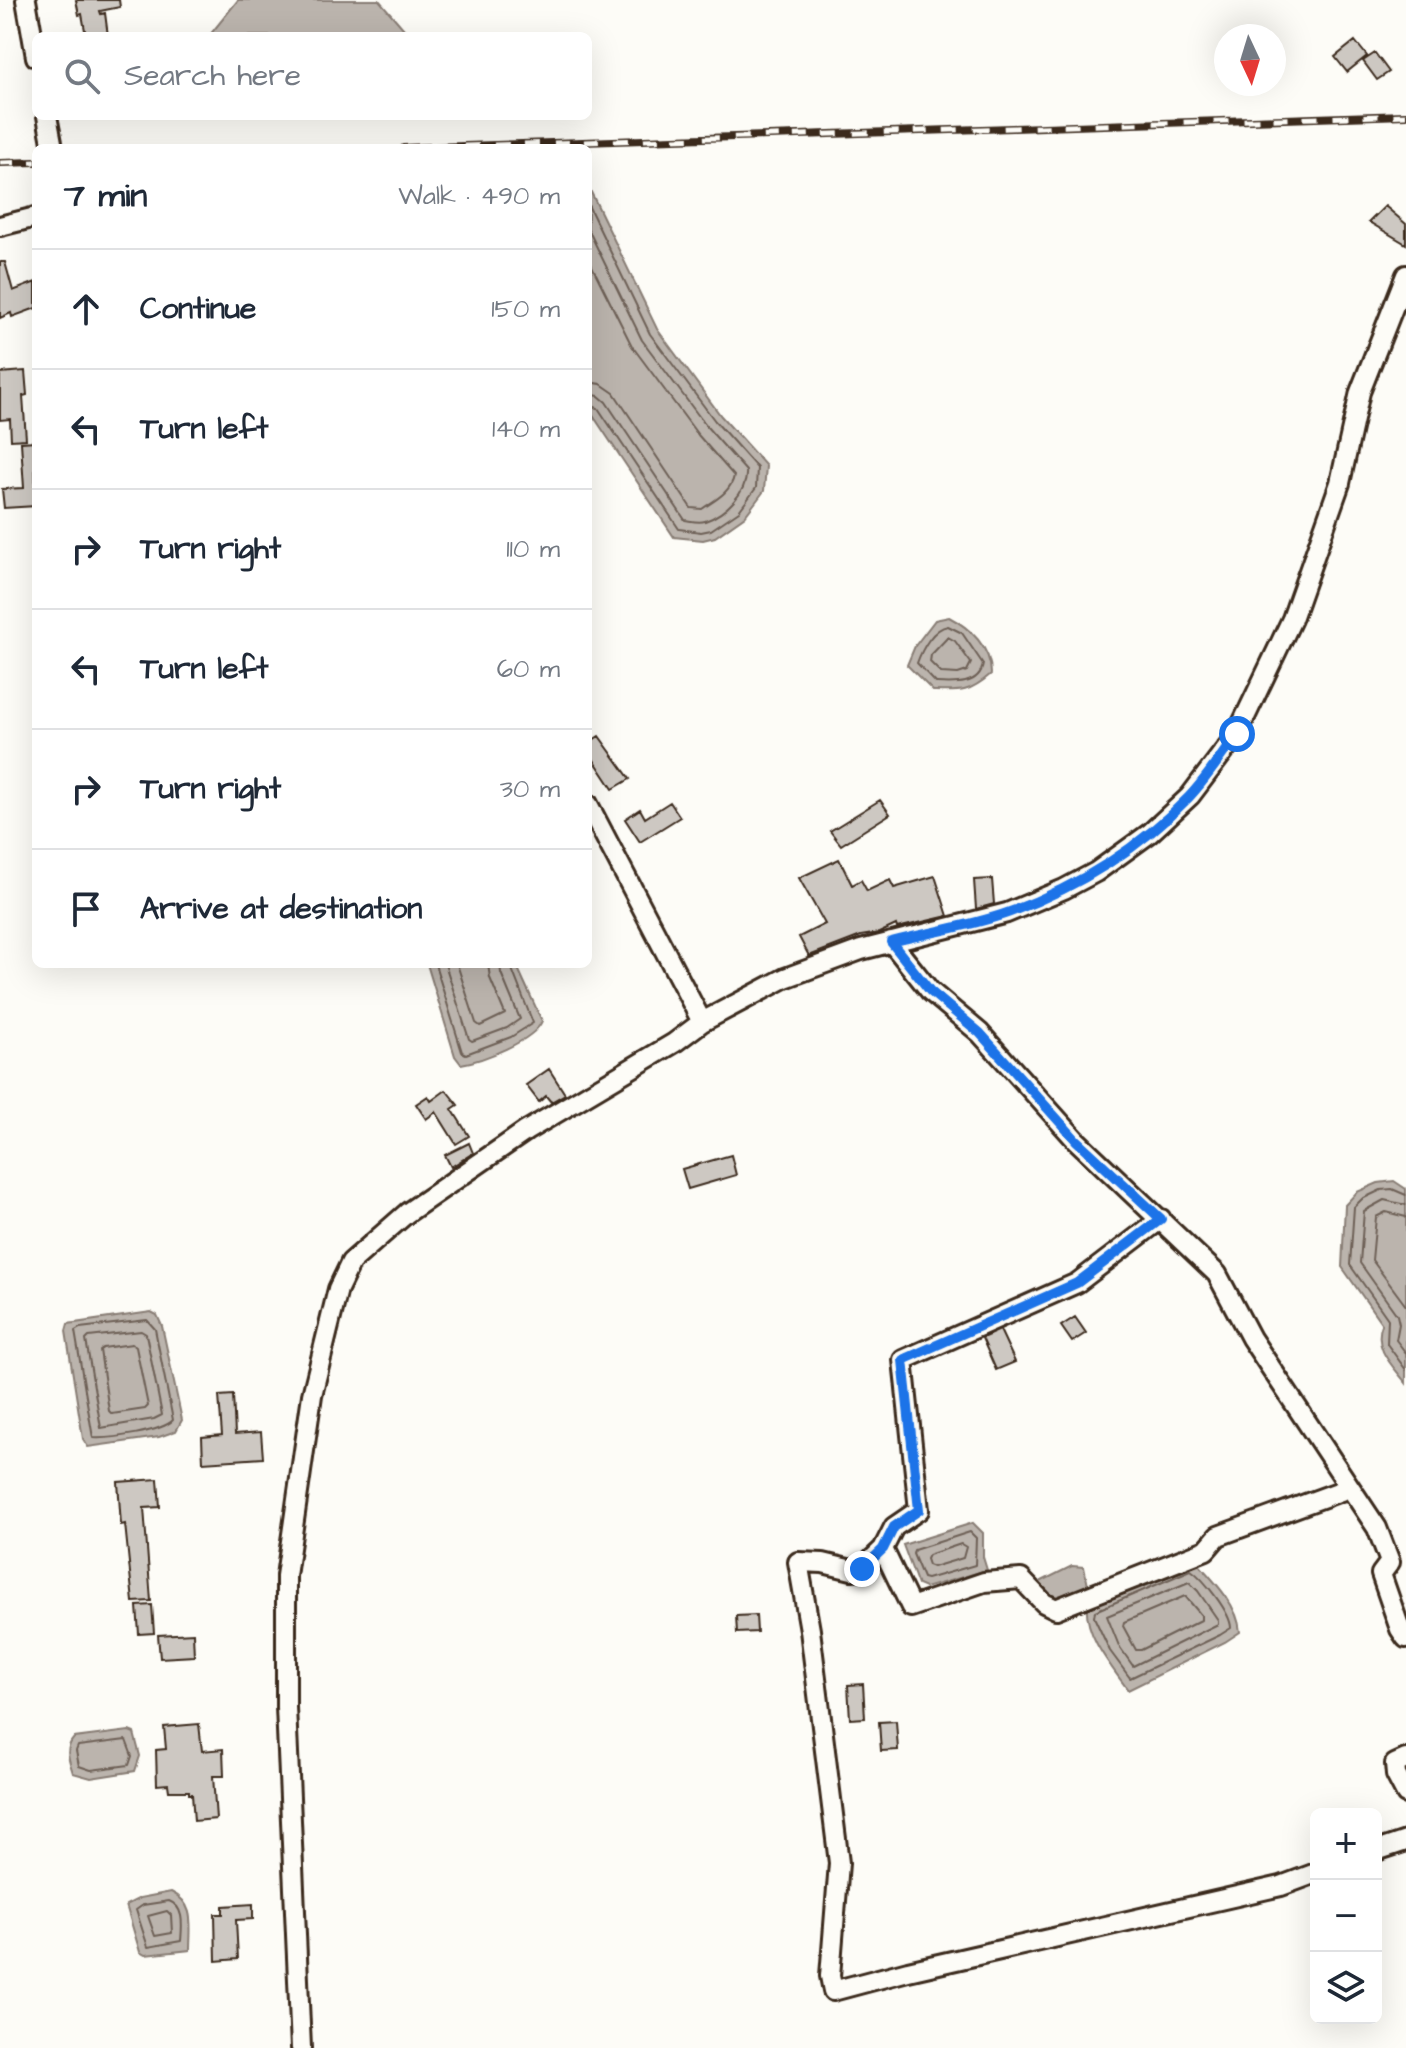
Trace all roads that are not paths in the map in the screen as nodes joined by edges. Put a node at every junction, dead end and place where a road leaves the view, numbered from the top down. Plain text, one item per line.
1 (26, 0) edge
2 (32, 34) edge
3 (48, 120) edge
4 (52, 144) edge
5 (32, 218) edge
6 (0, 226) edge
7 (1406, 275) edge
8 (592, 812) edge
9 (891, 942) junction
10 (702, 1022) junction
11 (1161, 1219) junction
12 (1349, 1488) junction
13 (883, 1549) junction
14 (1398, 1558) edge
15 (1406, 1638) edge
16 (1406, 1759) edge
17 (1406, 1794) edge
18 (1406, 1841) edge
19 (1382, 1849) edge
20 (1310, 1875) edge
21 (301, 2048) edge

1 - 2 street
3 - 4 street
5 - 6 street
7 - 9 street
8 - 10 street
9 - 10 street
9 - 11 street
10 - 21 street
11 - 12 street
11 - 13 street
12 - 13 street
12 - 14 street
13 - 20 street
14 - 15 street
16 - 17 street
18 - 19 street

